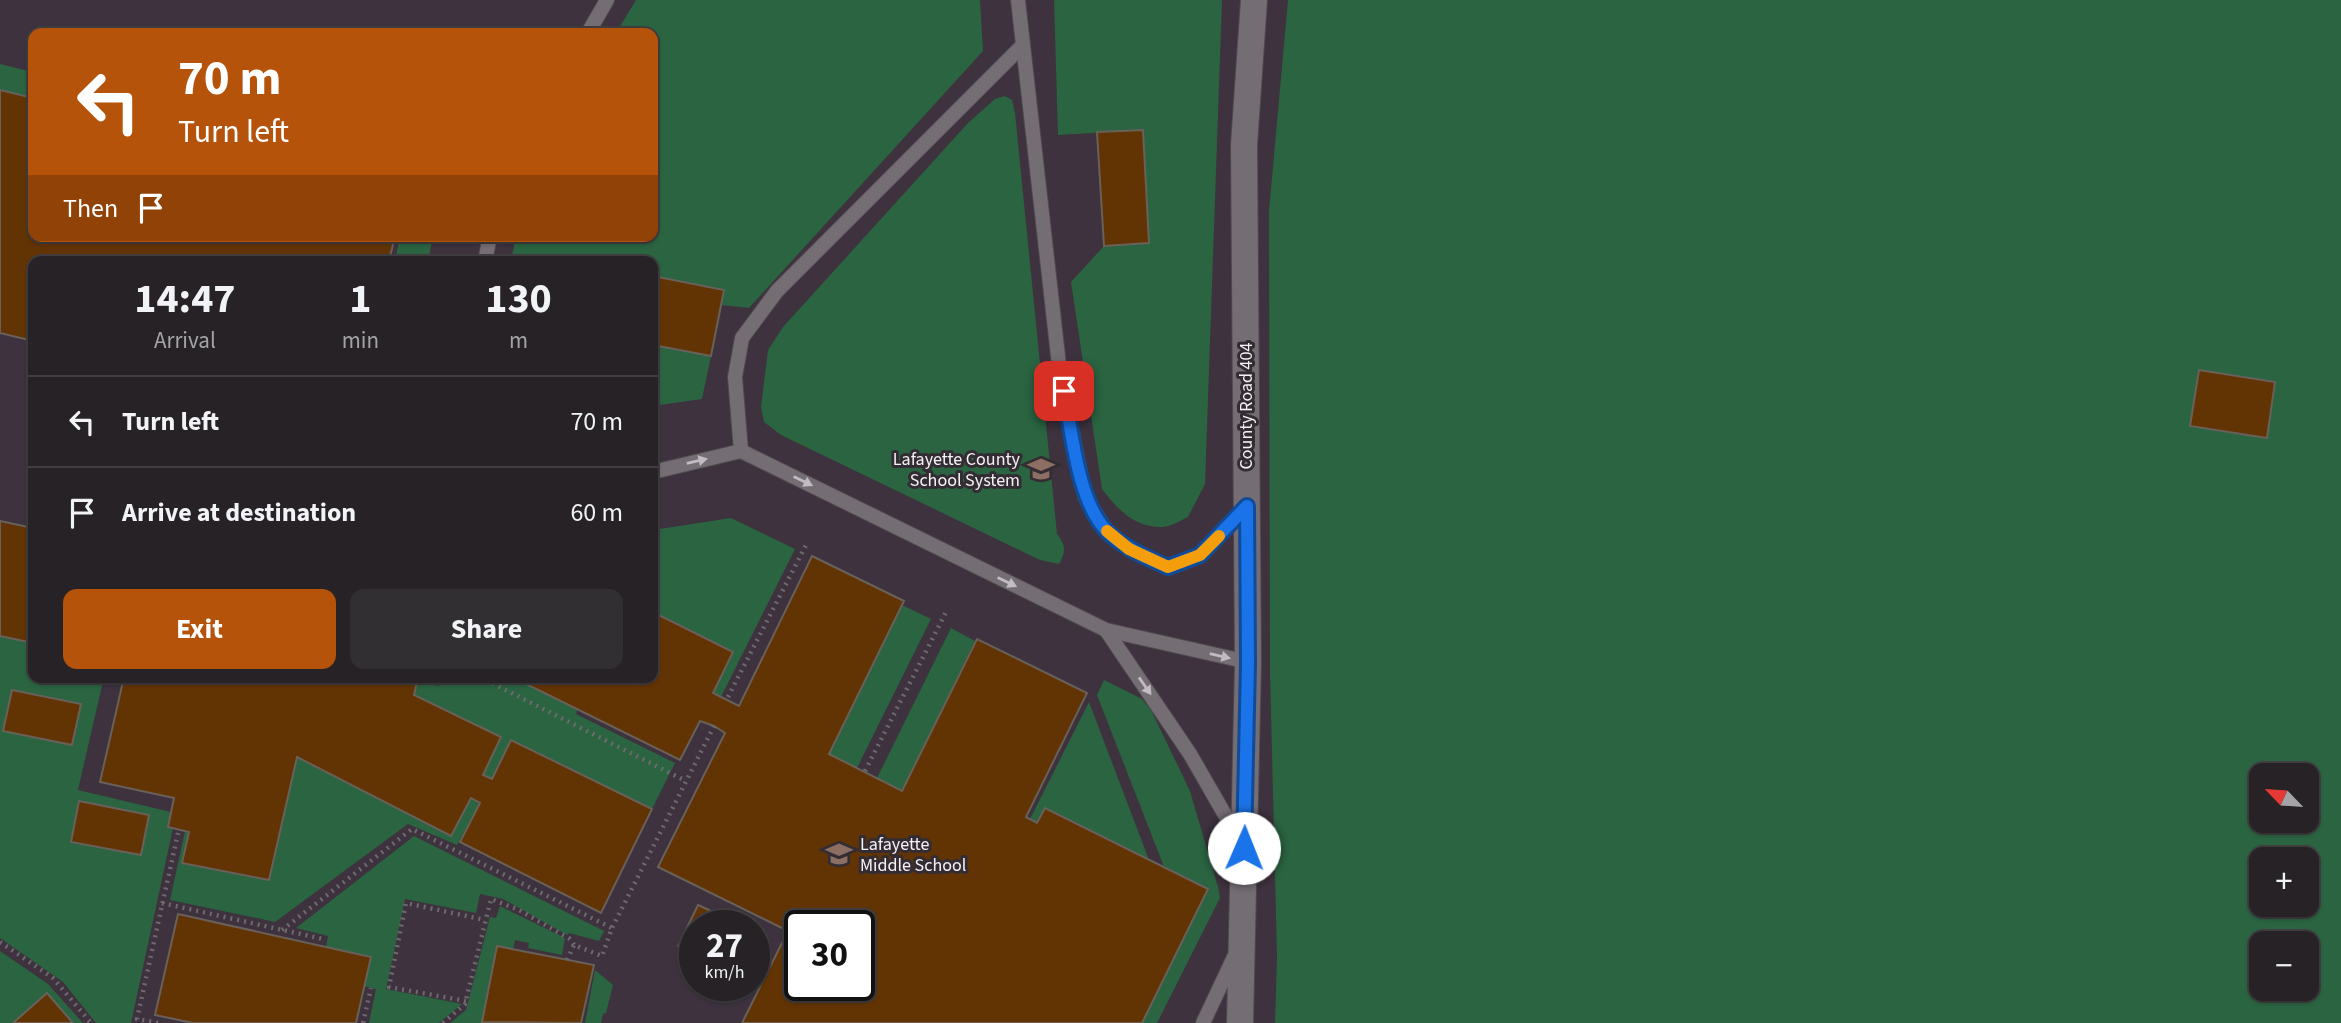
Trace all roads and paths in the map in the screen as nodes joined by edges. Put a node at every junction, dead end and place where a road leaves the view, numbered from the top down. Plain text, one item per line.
1 (607, 0) edge
2 (1018, 0) edge
3 (1254, 0) edge
4 (590, 28) edge
5 (1023, 45) junction
6 (741, 451) junction
7 (658, 471) edge
8 (1247, 506) junction
9 (806, 545) dead end
10 (946, 612) dead end
11 (1106, 630) junction
12 (1248, 663) junction
13 (492, 683) edge
14 (728, 697) dead end
15 (714, 726) dead end
16 (865, 771) dead end
17 (686, 781) junction
18 (178, 833) dead end
19 (1244, 848) junction
20 (162, 903) junction
21 (485, 920) junction
22 (612, 928) junction
23 (282, 930) junction
24 (323, 939) dead end
25 (1242, 939) junction
26 (0, 942) edge
27 (574, 945) junction
28 (567, 960) dead end
29 (371, 988) dead end
30 (466, 1001) junction
31 (91, 1023) edge
32 (158, 1023) edge
33 (363, 1023) edge
34 (443, 1023) edge
35 (1203, 1023) edge
36 (1240, 1023) edge

1 - 4 lane
2 - 5 lane
3 - 8 street, County Road 404
5 - 6 lane
5 - 8 lane
7 -> 6 lane
6 -> 11 lane
8 - 12 street, County Road 404
9 - 14 path
10 - 16 path
11 -> 12 lane
11 -> 19 lane
12 - 19 street, County Road 404
13 - 17 path
15 - 17 path
17 - 22 path
18 - 20 path
19 - 25 street, County Road 404
20 - 23 path
20 - 32 path
21 - 27 path
21 - 30 path
21 - 30 path
22 - 23 path
22 - 27 path
23 - 24 path
25 - 35 lane
25 - 36 street, County Road 404
26 - 31 path
27 - 28 path
29 - 33 path
30 - 34 path

